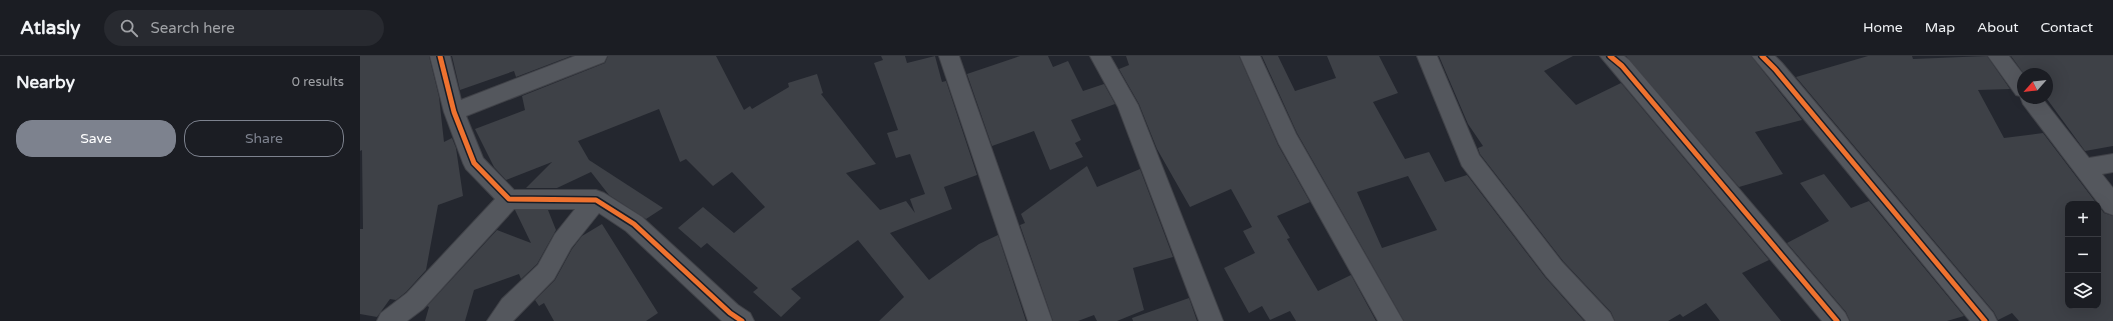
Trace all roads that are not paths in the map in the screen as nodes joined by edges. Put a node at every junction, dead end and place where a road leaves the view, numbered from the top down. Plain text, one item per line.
1 (440, 56) edge
2 (597, 56) edge
3 (949, 56) edge
4 (1100, 56) edge
5 (1250, 56) edge
6 (1428, 56) edge
7 (1610, 56) edge
8 (1762, 56) edge
9 (1998, 56) edge
10 (2017, 81) edge
11 (2035, 104) edge
12 (454, 112) junction
13 (2113, 163) edge
14 (2084, 168) junction
15 (509, 199) junction
16 (596, 200) junction
17 (2113, 204) edge
18 (729, 318) edge
19 (389, 321) edge
20 (499, 321) edge
21 (1040, 321) edge
22 (1212, 321) edge
23 (1391, 321) edge
24 (1602, 321) edge
25 (1837, 321) edge
26 (1985, 321) edge

1 - 12 street
2 - 12 street
3 - 21 street
4 - 22 street
5 - 23 street
6 - 24 street
7 - 25 street
8 - 26 street
9 - 10 street
11 - 14 street
12 - 15 street
13 - 14 street
14 - 17 street
15 - 16 street
15 - 19 street
16 - 18 street
16 - 20 street

